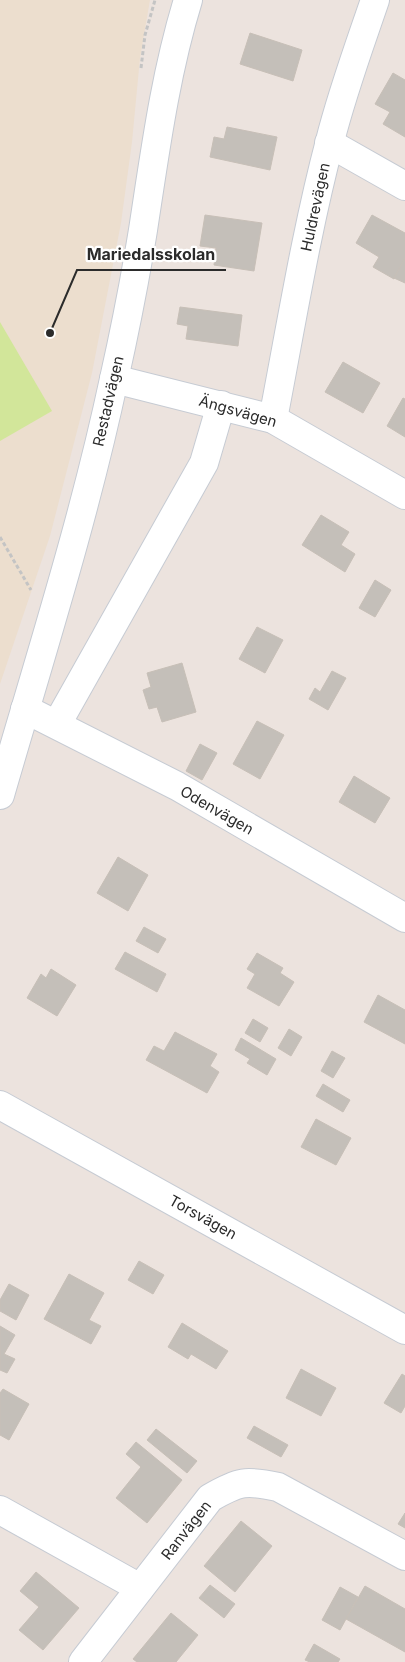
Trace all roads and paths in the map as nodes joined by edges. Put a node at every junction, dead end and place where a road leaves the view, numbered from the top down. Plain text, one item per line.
1 (188, 0) edge
2 (375, 0) edge
3 (329, 143) junction
4 (405, 186) edge
5 (114, 379) junction
6 (221, 405) junction
7 (273, 419) junction
8 (405, 495) edge
9 (0, 536) edge
10 (32, 591) dead end
11 (25, 709) junction
12 (57, 724) junction
13 (0, 795) edge
14 (405, 918) edge
15 (0, 1104) edge
16 (405, 1330) edge
17 (0, 1510) edge
18 (405, 1556) edge
19 (140, 1588) junction
20 (83, 1662) edge

1 - 5 street, Restadvägen
2 - 3 street, Huldrevägen
3 - 4 street
3 - 7 street, Huldrevägen
5 - 6 street, Ängsvägen
5 - 11 street, Restadvägen
6 - 7 street, Ängsvägen
6 - 12 street
7 - 8 street, Ängsvägen
9 - 10 path
11 - 12 street, Odenvägen
11 - 13 street, Restadvägen
12 - 14 street, Odenvägen
15 - 16 street, Torsvägen
17 - 19 street
18 - 19 street, Ranvägen
19 - 20 street, Ranvägen

